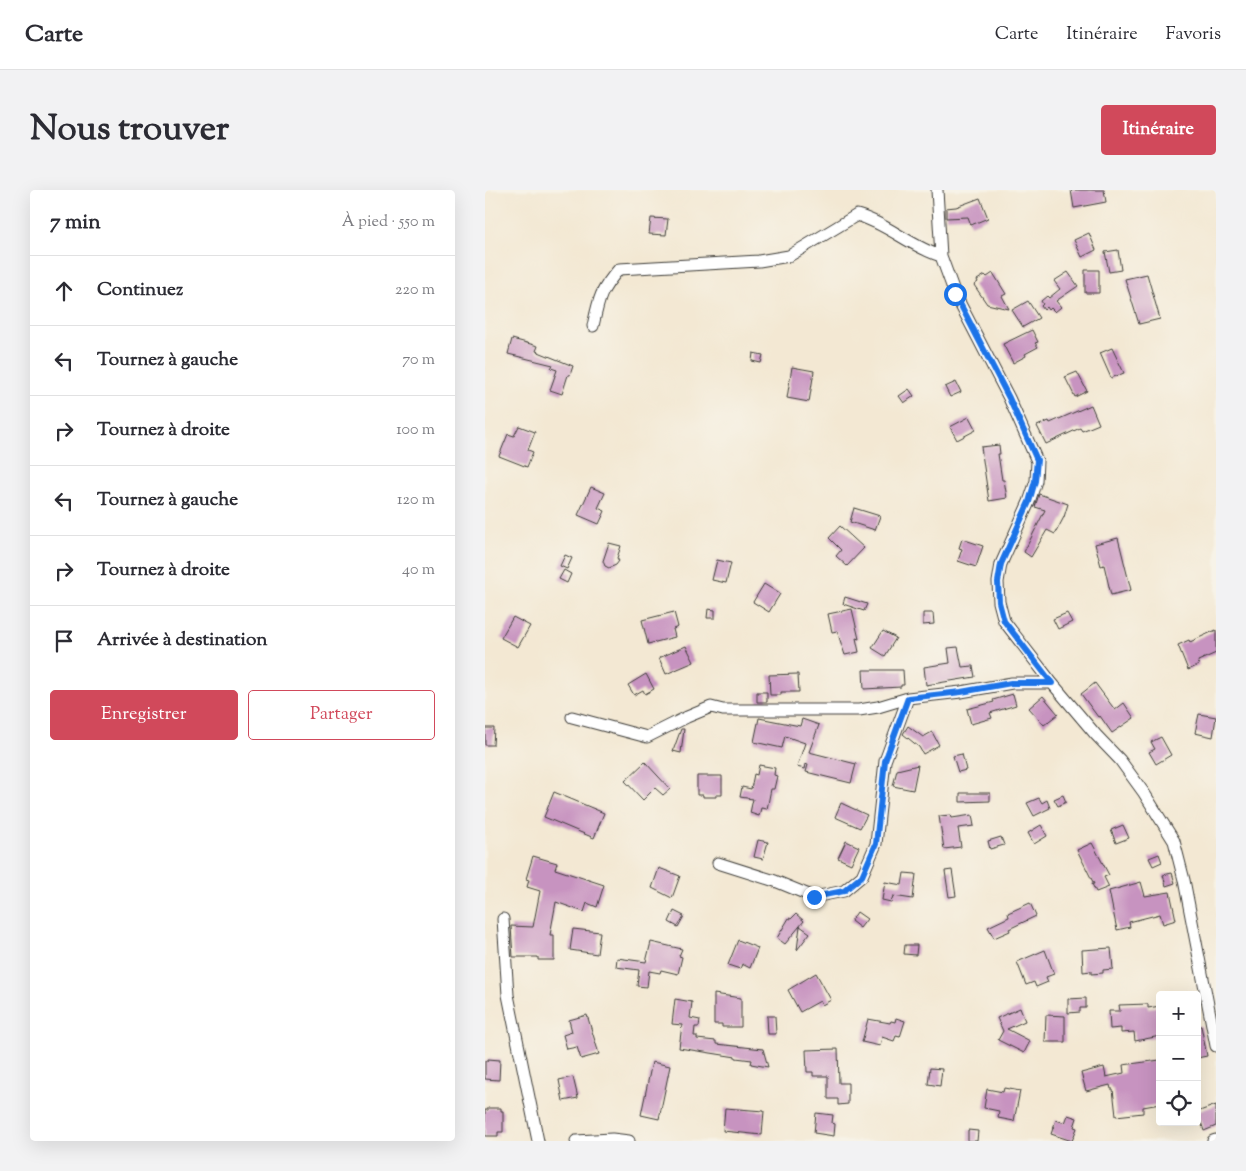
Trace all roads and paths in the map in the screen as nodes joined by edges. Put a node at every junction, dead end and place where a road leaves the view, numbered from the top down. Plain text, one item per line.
1 (937, 190) edge
2 (941, 256) junction
3 (593, 326) dead end
4 (1052, 683) junction
5 (908, 698) junction
6 (572, 717) dead end
7 (718, 863) dead end
8 (503, 919) dead end
9 (1216, 1046) edge
10 (538, 1141) edge
11 (576, 1141) edge
12 (629, 1141) edge

1 - 2 street
2 - 3 street
2 - 4 street
4 - 5 street
4 - 9 street
5 - 6 street
5 - 7 street
8 - 10 street
11 - 12 street

